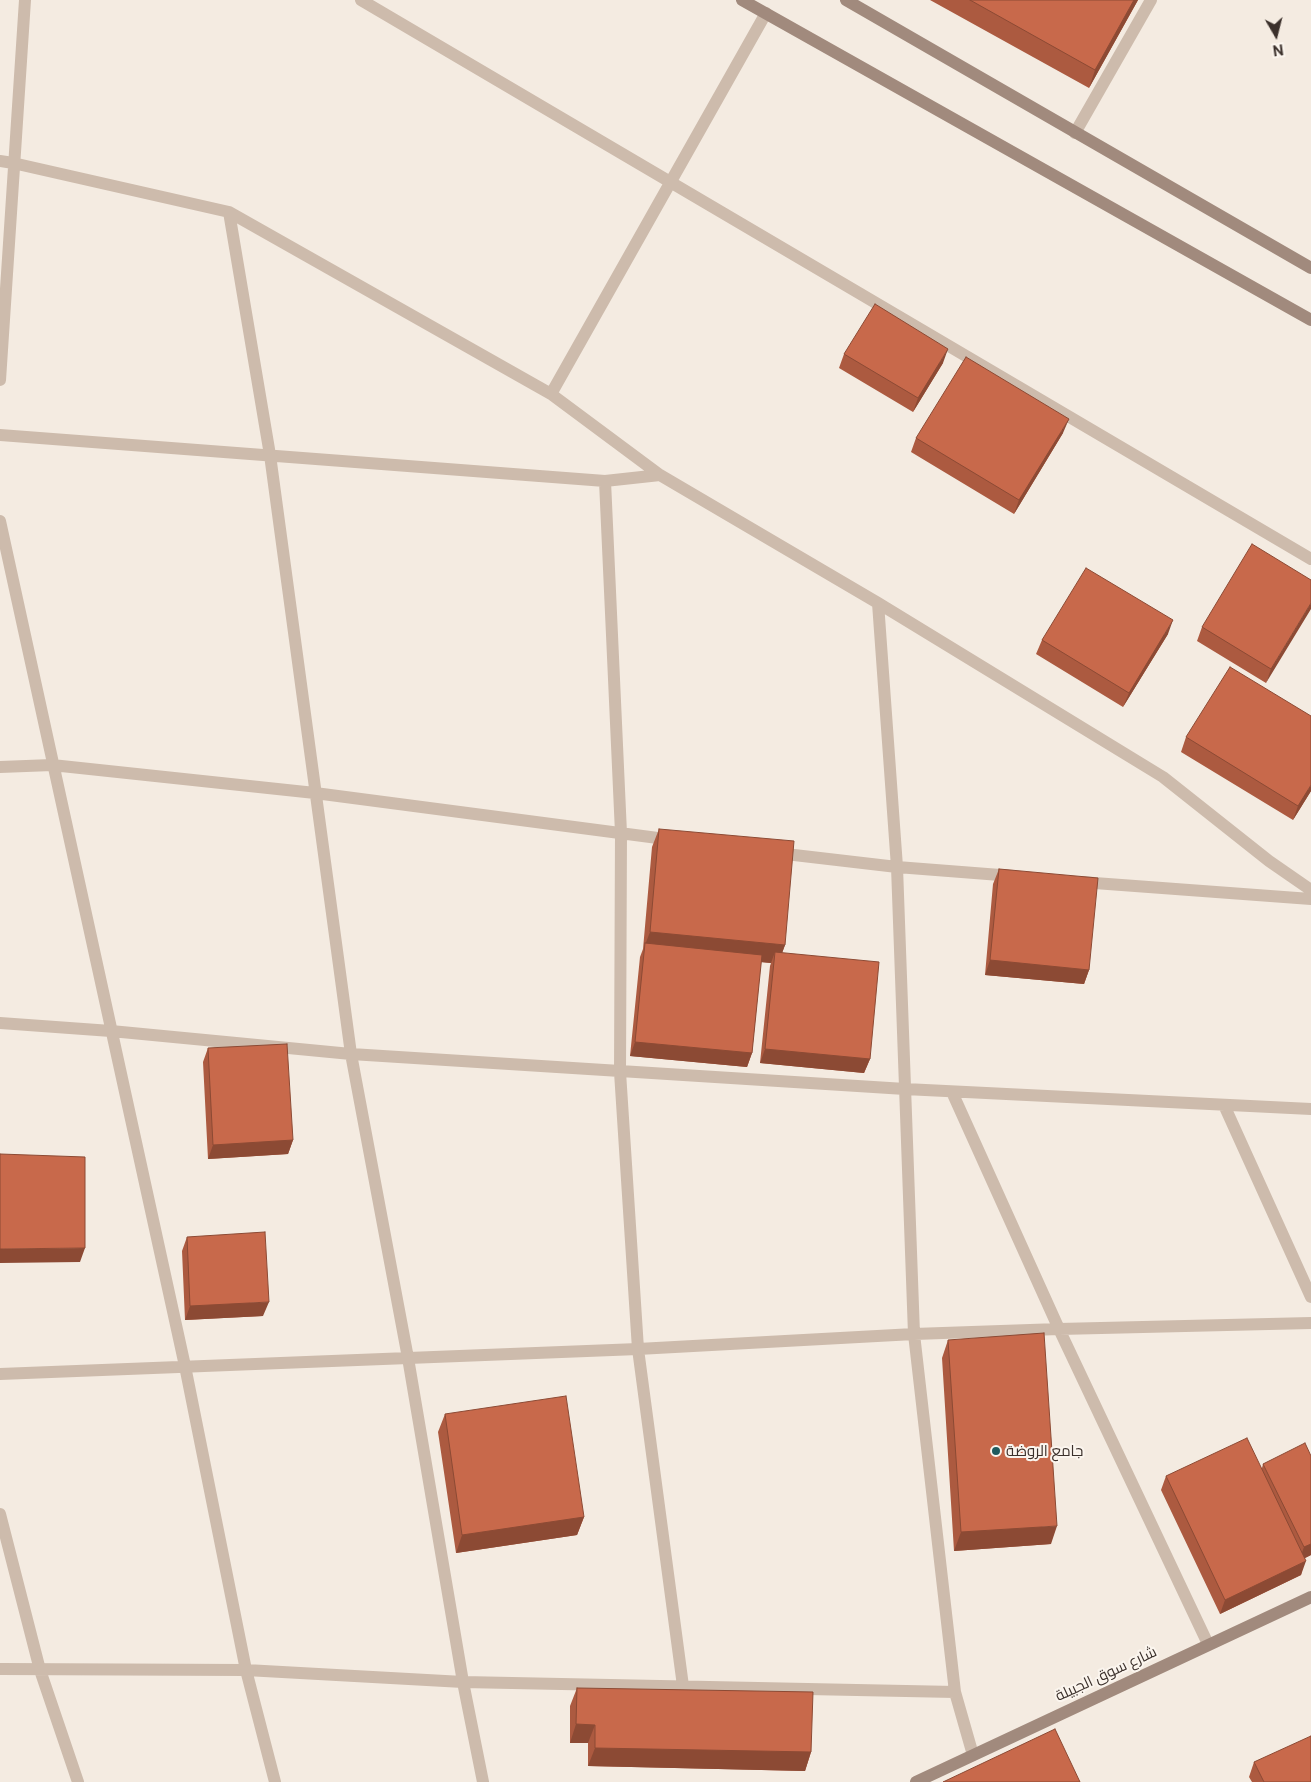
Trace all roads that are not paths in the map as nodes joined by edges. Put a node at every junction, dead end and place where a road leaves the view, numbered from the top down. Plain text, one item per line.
1 (26, 0) edge
2 (360, 0) edge
3 (742, 0) edge
4 (846, 0) edge
5 (1151, 0) edge
6 (766, 13) junction
7 (1075, 132) junction
8 (0, 161) edge
9 (14, 163) junction
10 (670, 182) junction
11 (229, 212) junction
12 (1311, 268) edge
13 (1311, 320) edge
14 (0, 380) edge
15 (551, 394) junction
16 (0, 435) edge
17 (270, 455) junction
18 (660, 475) junction
19 (605, 481) junction
20 (0, 521) edge
21 (1311, 560) edge
22 (878, 603) junction
23 (52, 765) junction
24 (0, 767) edge
25 (315, 793) junction
26 (621, 833) junction
27 (690, 842) edge
28 (769, 852) edge
29 (896, 868) junction
30 (1025, 877) edge
31 (1064, 880) edge
32 (1311, 890) edge
33 (1311, 899) edge
34 (0, 1023) edge
35 (111, 1031) junction
36 (351, 1054) junction
37 (620, 1072) junction
38 (905, 1090) junction
39 (952, 1092) junction
40 (1224, 1105) junction
41 (1311, 1109) edge
42 (1311, 1297) edge
43 (1311, 1323) edge
44 (1059, 1328) junction
45 (914, 1334) junction
46 (638, 1349) junction
47 (408, 1358) junction
48 (185, 1366) junction
49 (0, 1374) edge
50 (0, 1514) edge
51 (1311, 1597) edge
52 (1208, 1644) junction
53 (0, 1669) edge
54 (40, 1670) junction
55 (246, 1670) junction
56 (463, 1682) junction
57 (683, 1686) junction
58 (955, 1692) junction
59 (973, 1755) junction
60 (78, 1782) edge
61 (275, 1782) edge
62 (483, 1782) edge
63 (916, 1782) edge

1 - 9 street
2 - 10 street
3 - 6 street
4 - 7 street
5 - 7 street
6 - 10 street
6 - 13 street
7 - 12 street
8 - 9 street
9 - 11 street
9 - 14 street
10 - 15 street
10 - 21 street
11 - 15 street
11 - 17 street
15 - 18 street
16 - 17 street
17 - 19 street
17 - 25 street
18 - 19 street
18 - 22 street
19 - 26 street
20 - 23 street
22 - 29 street
22 - 32 street
23 - 24 street
23 - 25 street
23 - 35 street
25 - 26 street
25 - 36 street
26 - 27 street
26 - 37 street
28 - 29 street
29 - 30 street
29 - 38 street
31 - 33 street
34 - 35 street
35 - 36 street
35 - 48 street
36 - 37 street
36 - 47 street
37 - 38 street
37 - 46 street
38 - 39 street
38 - 45 street
39 - 40 street
39 - 44 street
40 - 41 street
40 - 42 street
43 - 44 street
44 - 45 street
44 - 52 street
45 - 46 street
45 - 58 street
46 - 47 street
46 - 57 street
47 - 48 street
47 - 56 street
48 - 49 street
48 - 55 street
50 - 54 street
51 - 52 street, شارع سوق الجبيلة
52 - 59 street, شارع سوق الجبيلة
53 - 54 street
54 - 55 street
54 - 60 street
55 - 56 street
55 - 61 street
56 - 57 street
56 - 62 street
57 - 58 street
58 - 59 street
59 - 63 street, شارع سوق الجبيلة

